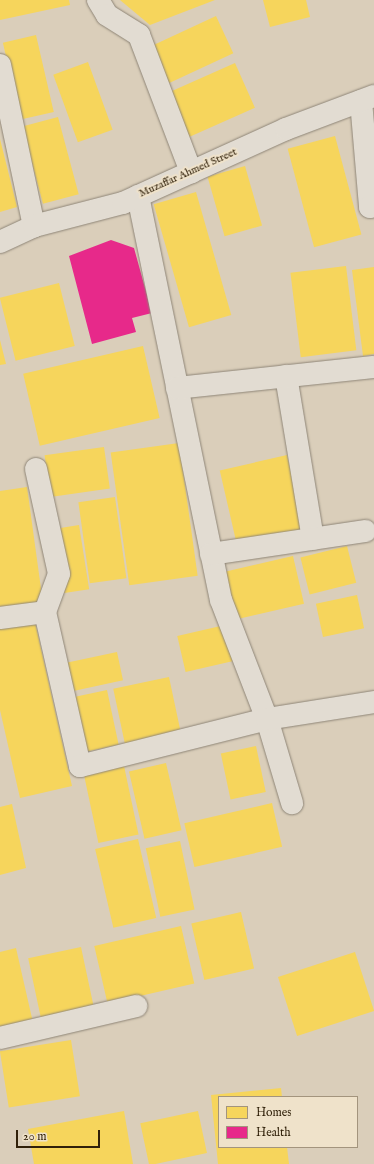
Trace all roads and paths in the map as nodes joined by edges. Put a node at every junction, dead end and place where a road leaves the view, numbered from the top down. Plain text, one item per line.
1 (98, 0) edge
2 (0, 65) edge
3 (368, 99) edge
4 (191, 172) junction
5 (138, 196) junction
6 (374, 206) edge
7 (34, 226) junction
8 (0, 242) edge
9 (374, 367) edge
10 (286, 376) junction
11 (177, 388) junction
12 (36, 468) dead end
13 (365, 531) dead end
14 (313, 539) junction
15 (211, 554) junction
16 (45, 612) junction
17 (0, 618) edge
18 (374, 702) edge
19 (267, 719) junction
20 (292, 803) dead end
21 (136, 1006) dead end
22 (0, 1038) edge

1 - 4 street
2 - 7 street
3 - 4 street, Muzaffar Ahmed Street
3 - 6 street
4 - 5 street, Muzaffar Ahmed Street
5 - 7 street, Muzaffar Ahmed Street
5 - 11 street
7 - 8 street, Muzaffar Ahmed Street
9 - 10 street
10 - 11 street
10 - 14 street
11 - 15 street
12 - 16 street
13 - 14 street
14 - 15 street
15 - 19 street
16 - 17 street
16 - 19 street
18 - 19 street
19 - 20 street
21 - 22 street

